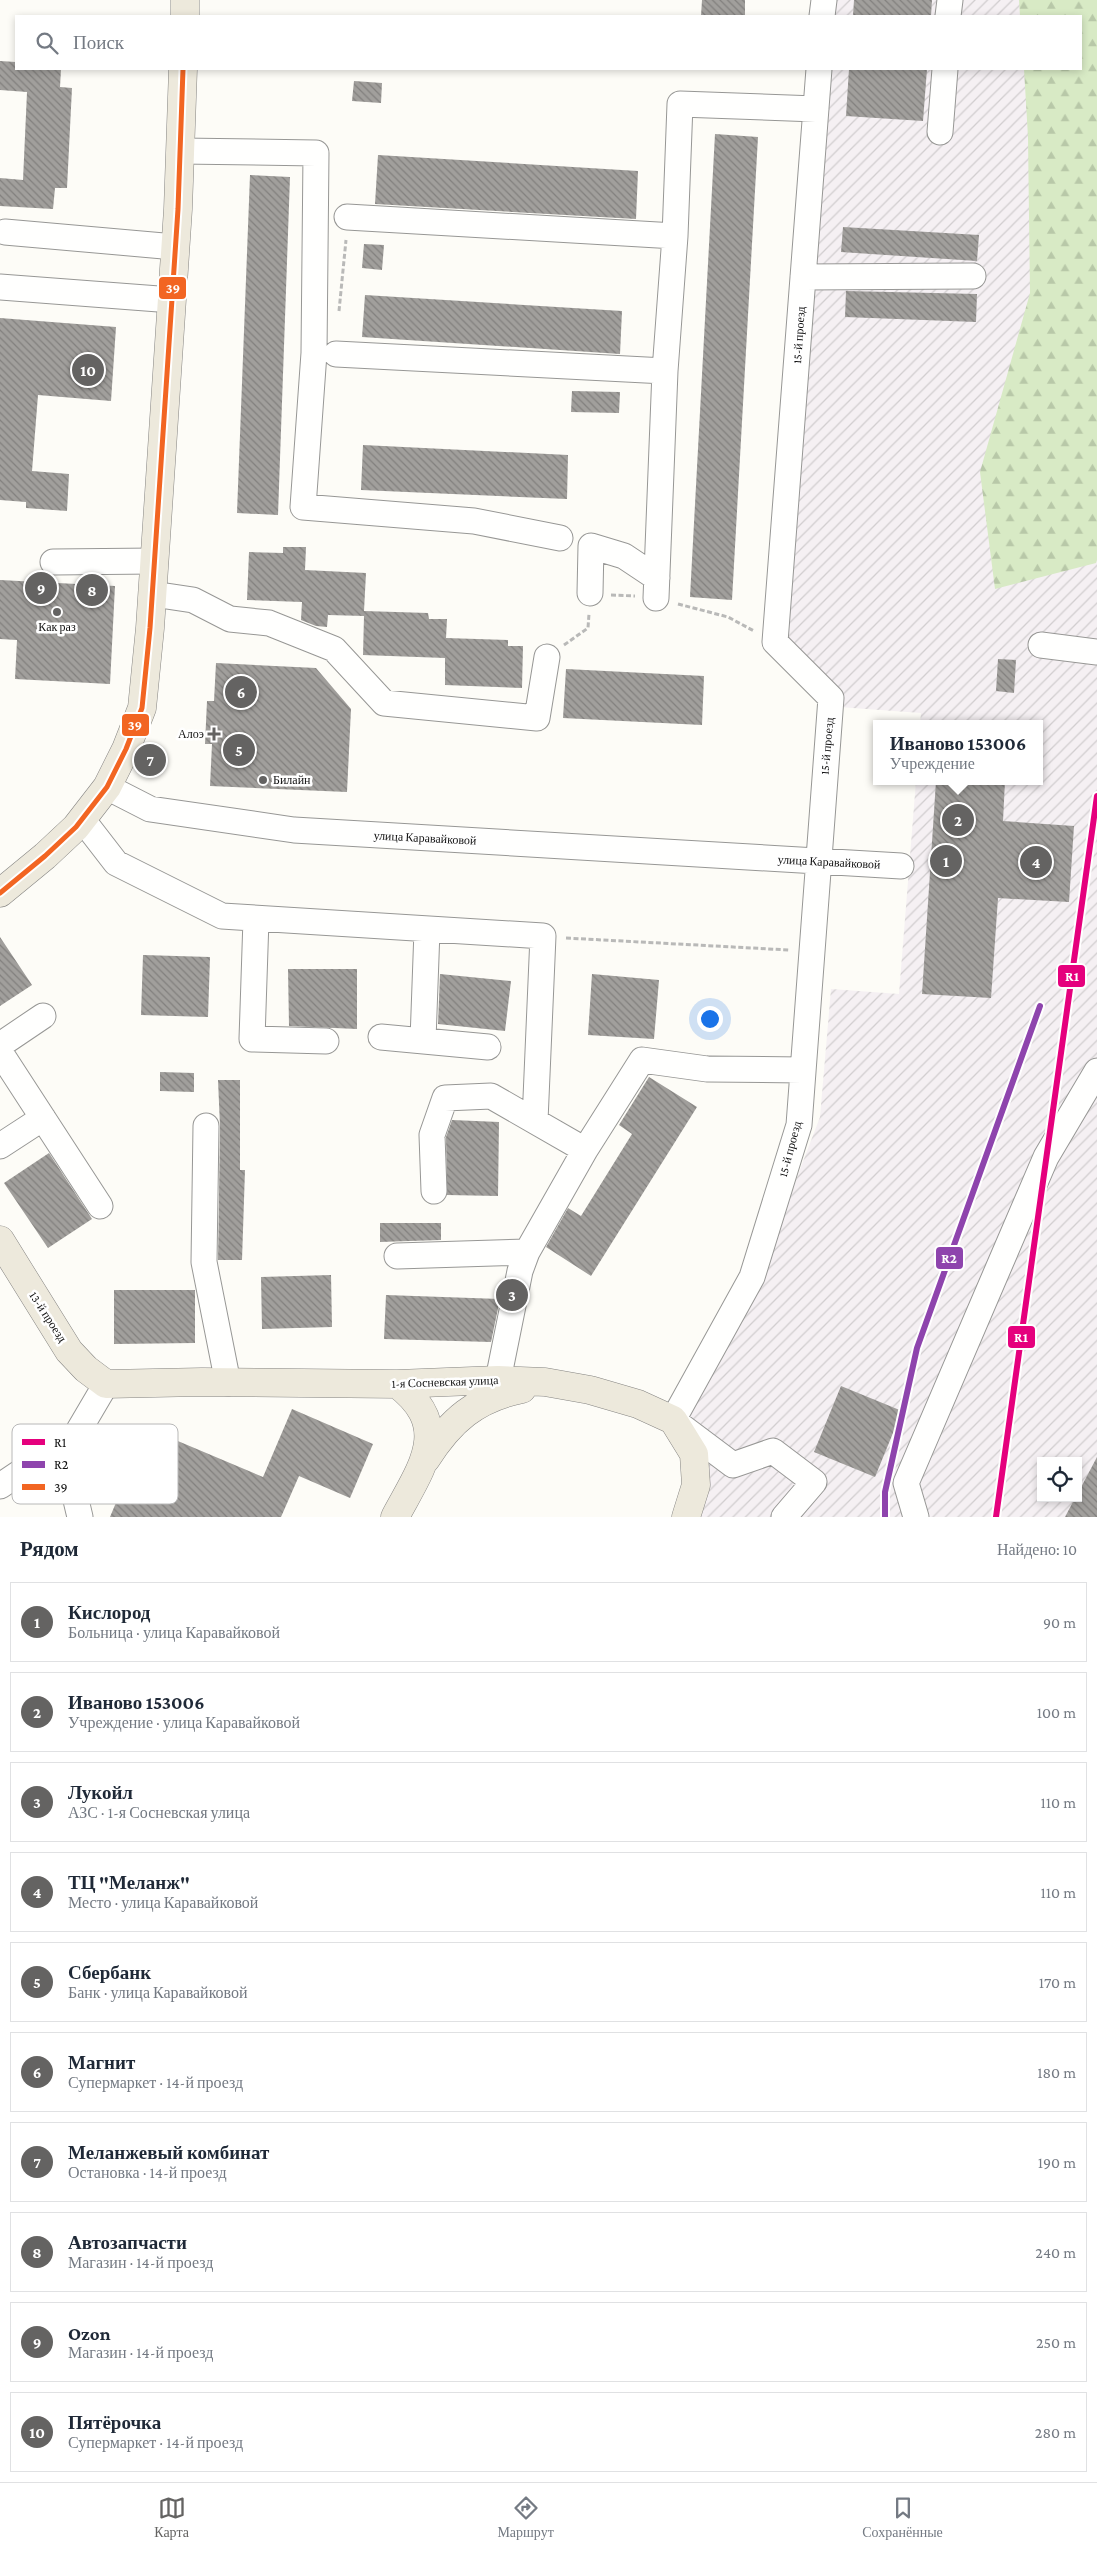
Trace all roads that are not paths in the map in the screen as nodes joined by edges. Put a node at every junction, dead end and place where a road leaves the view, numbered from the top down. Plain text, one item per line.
1 (185, 0) edge
2 (201, 0) edge
3 (824, 0) edge
4 (950, 0) edge
5 (185, 15) edge
6 (190, 15) edge
7 (822, 15) edge
8 (948, 15) edge
9 (183, 70) edge
10 (819, 70) edge
11 (945, 70) edge
12 (816, 109) junction
13 (940, 132) dead end
14 (180, 151) junction
15 (348, 217) road end
16 (5, 232) dead end
17 (675, 236) junction
18 (175, 247) junction
19 (973, 276) dead end
20 (803, 277) junction
21 (0, 286) edge
22 (172, 300) junction
23 (336, 354) dead end
24 (665, 371) junction
25 (560, 538) dead end
26 (155, 561) junction
27 (52, 562) dead end
28 (153, 594) junction
29 (590, 594) dead end
30 (1041, 645) dead end
31 (1097, 652) edge
32 (547, 657) dead end
33 (107, 786) junction
34 (82, 819) junction
35 (818, 862) junction
36 (901, 866) dead end
37 (0, 893) edge
38 (256, 919) junction
39 (428, 930) junction
40 (44, 1016) dead end
41 (381, 1037) dead end
42 (424, 1040) junction
43 (326, 1041) dead end
44 (0, 1045) edge
45 (488, 1047) dead end
46 (0, 1052) edge
47 (802, 1070) junction
48 (1097, 1071) edge
49 (43, 1118) junction
50 (535, 1122) junction
51 (206, 1126) dead end
52 (0, 1146) edge
53 (585, 1150) junction
54 (434, 1191) dead end
55 (100, 1206) dead end
56 (0, 1240) edge
57 (527, 1252) junction
58 (397, 1256) dead end
59 (498, 1380) junction
60 (228, 1383) junction
61 (106, 1384) junction
62 (397, 1384) junction
63 (559, 1386) junction
64 (673, 1420) junction
65 (82, 1424) edge
66 (426, 1459) junction
67 (12, 1478) edge
68 (0, 1486) edge
69 (77, 1504) edge
70 (80, 1517) edge
71 (395, 1517) edge
72 (686, 1517) edge
73 (784, 1517) edge
74 (916, 1517) edge

1 - 5 main road
2 - 6 street
3 - 7 street
4 - 8 street
9 - 14 main road
10 - 12 street, 15-й проезд
11 - 13 street
12 - 17 street
12 - 20 street, 15-й проезд
14 - 18 main road
14 - 25 street
15 - 17 street
16 - 18 street
17 - 24 street
18 - 22 main road
19 - 20 street
20 - 35 street, 15-й проезд
21 - 22 street
22 - 26 main road
23 - 24 street
24 - 29 street
26 - 27 street
26 - 28 main road
28 - 32 street
28 - 33 main road
30 - 31 street
33 - 34 main road
33 - 35 street, улица Каравайковой
34 - 37 main road
34 - 38 street
35 - 36 street, улица Каравайковой
35 - 47 street, 15-й проезд
38 - 39 street
38 - 43 street
39 - 42 street
39 - 50 street
40 - 44 street
41 - 42 street
42 - 45 street
46 - 49 street
47 - 53 street
47 - 64 street, 15-й проезд
48 - 74 street
49 - 52 street
49 - 55 street
50 - 53 street
50 - 54 street
51 - 60 street
53 - 57 street
56 - 61 main road, 13-й проезд
57 - 58 street
57 - 59 street
59 - 62 main road, 1-я Сосневская улица
59 - 63 main road, 1-я Сосневская улица
60 - 61 main road, 1-я Сосневская улица
60 - 62 main road, 1-я Сосневская улица
61 - 65 street
62 - 66 main road
63 - 64 main road, 1-я Сосневская улица
63 - 66 main road
64 - 72 main road
64 - 73 street
66 - 71 main road
67 - 68 street
69 - 70 street

